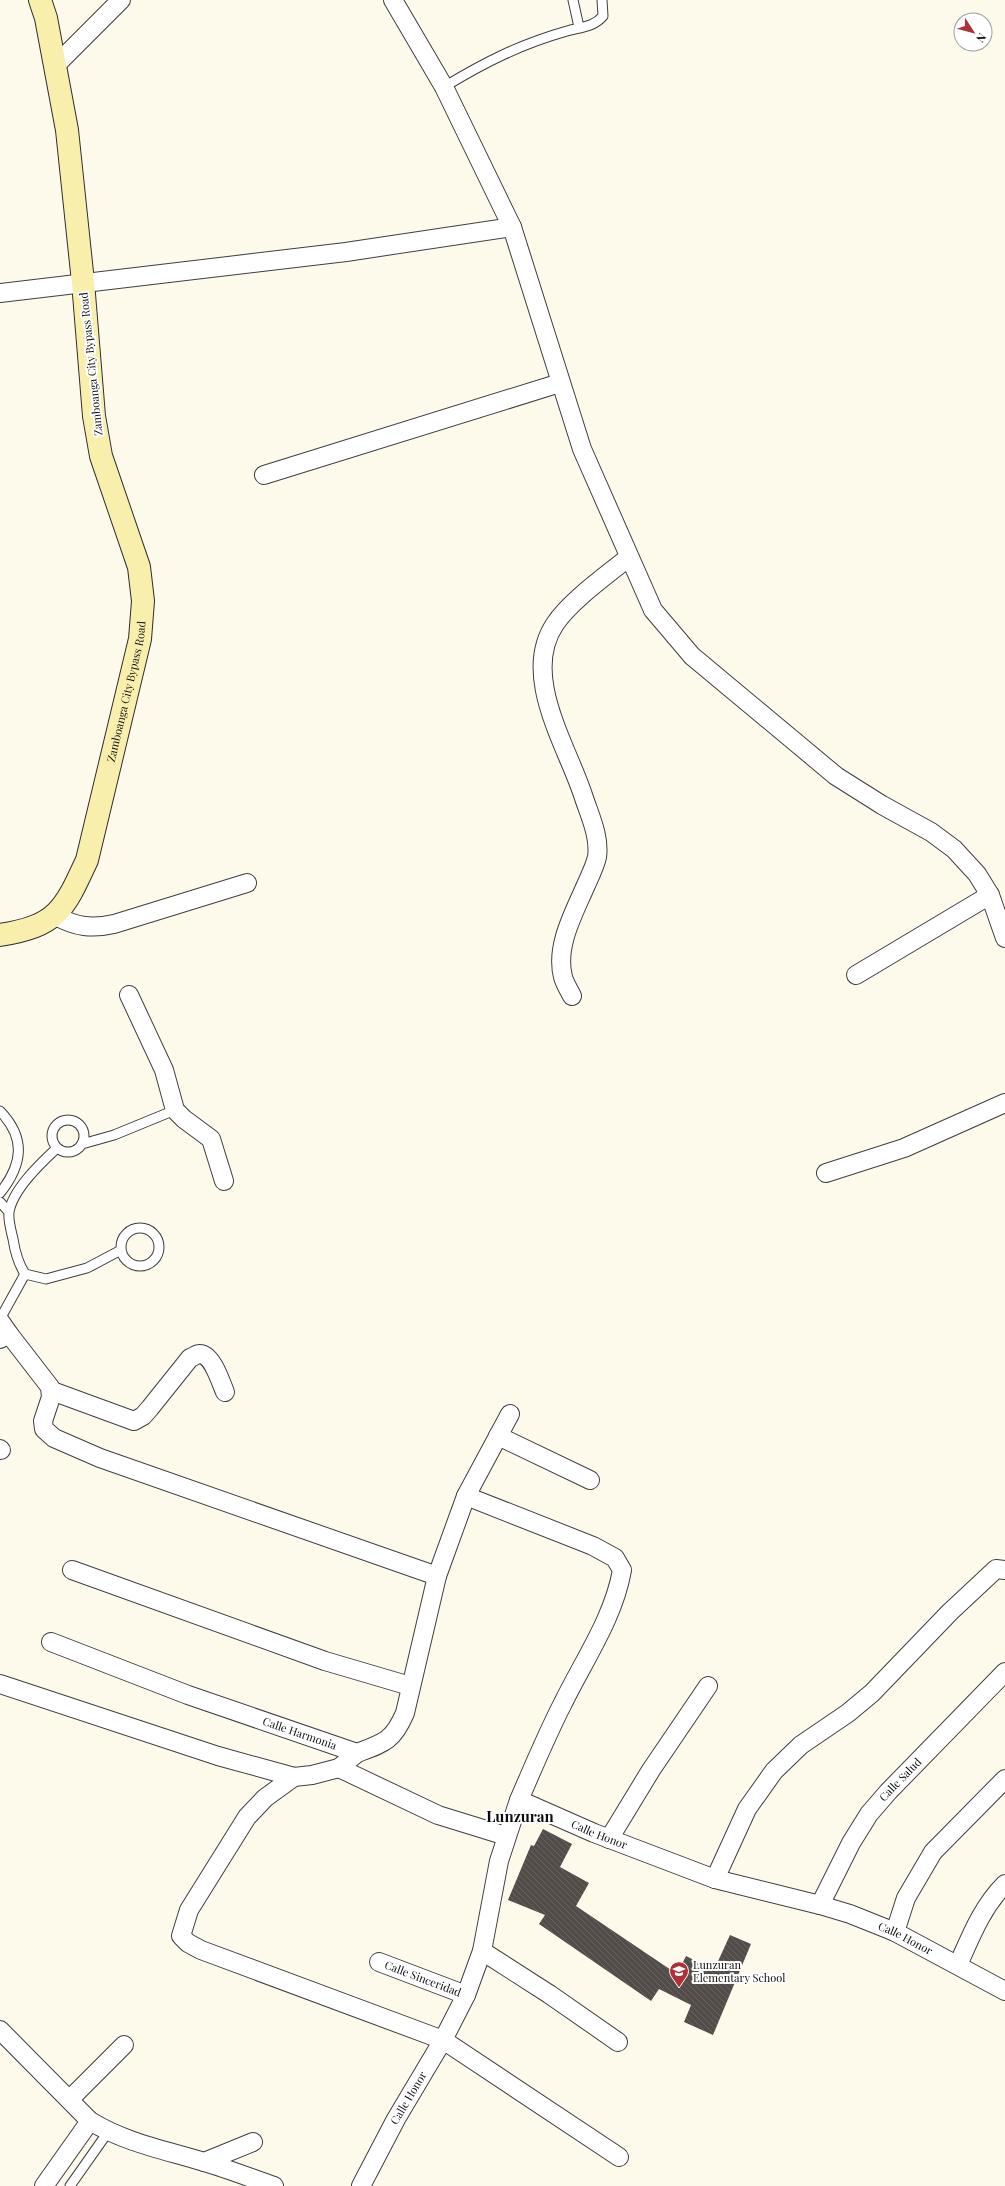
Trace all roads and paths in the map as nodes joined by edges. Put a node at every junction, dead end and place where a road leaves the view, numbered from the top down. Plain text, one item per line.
1 (40, 0) edge
2 (121, 0) edge
3 (393, 0) edge
4 (572, 0) edge
5 (602, 0) edge
6 (579, 27) junction
7 (55, 66) junction
8 (444, 87) junction
9 (512, 226) junction
10 (84, 282) junction
11 (0, 293) edge
12 (560, 382) junction
13 (264, 475) dead end
14 (629, 557) junction
15 (247, 883) dead end
16 (990, 895) junction
17 (56, 916) junction
18 (0, 935) edge
19 (1005, 938) edge
20 (856, 975) dead end
21 (129, 995) dead end
22 (572, 996) dead end
23 (1005, 1102) edge
24 (175, 1110) junction
25 (0, 1111) edge
26 (82, 1144) junction
27 (57, 1148) junction
28 (826, 1173) dead end
29 (224, 1181) dead end
30 (0, 1193) edge
31 (0, 1202) edge
32 (9, 1212) junction
33 (121, 1250) junction
34 (25, 1274) junction
35 (2, 1328) edge
36 (52, 1391) junction
37 (225, 1392) dead end
38 (510, 1414) dead end
39 (498, 1436) junction
40 (590, 1480) dead end
41 (466, 1496) junction
42 (72, 1570) dead end
43 (1005, 1570) edge
44 (437, 1576) junction
45 (51, 1642) dead end
46 (1005, 1672) edge
47 (0, 1684) edge
48 (410, 1686) junction
49 (708, 1686) dead end
50 (357, 1753) junction
51 (338, 1768) junction
52 (294, 1777) junction
53 (1005, 1778) edge
54 (519, 1800) junction
55 (506, 1836) junction
56 (609, 1839) junction
57 (715, 1879) junction
58 (1005, 1884) edge
59 (820, 1904) junction
60 (895, 1932) junction
61 (482, 1951) junction
62 (379, 1962) dead end
63 (958, 1965) junction
64 (1005, 1991) edge
65 (466, 1995) junction
66 (0, 2030) edge
67 (443, 2040) junction
68 (618, 2042) dead end
69 (124, 2045) dead end
70 (70, 2100) junction
71 (90, 2121) junction
72 (108, 2132) junction
73 (253, 2142) dead end
74 (619, 2158) dead end
75 (204, 2162) junction
76 (44, 2186) edge
77 (70, 2186) edge
78 (274, 2186) edge
79 (361, 2186) edge

1 - 7 main road, Zamboanga City Bypass Road
2 - 7 street
3 - 8 street
4 - 6 lane
5 - 6 lane
6 - 8 lane
7 - 10 main road, Zamboanga City Bypass Road
8 - 9 street
9 - 10 street
9 - 12 street
10 - 11 street
10 - 17 main road, Zamboanga City Bypass Road
12 - 13 street
12 - 14 street
14 - 16 street
14 - 22 street
15 - 17 street
16 - 19 street
16 - 20 street
17 - 18 main road, Zamboanga City Bypass Road
21 - 24 street
23 - 28 street
24 - 26 lane
24 - 29 street
25 - 30 lane
26 - 27 lane
26 - 27 lane
27 - 32 lane
31 - 32 lane
32 - 34 lane
33 - 33 lane
33 - 34 lane
34 - 35 lane
35 - 36 street
36 - 37 street
36 - 44 street
38 - 39 street
39 - 40 street
39 - 41 street
41 - 44 street
41 - 54 street
42 - 48 street
43 - 57 street
44 - 48 street
45 - 50 street, Calle Harmonia
46 - 59 street, Calle Salud
47 - 52 street
48 - 50 street
49 - 56 street
50 - 51 street, Calle Harmonia
51 - 52 street
51 - 55 street, Calle Harmonia
52 - 67 street
53 - 60 street
54 - 55 street, Calle Honor
54 - 56 street, Calle Honor
55 - 61 street, Calle Honor
56 - 57 street, Calle Honor
57 - 59 street, Calle Honor
58 - 63 street
59 - 60 street, Calle Honor
60 - 63 street, Calle Honor
61 - 65 street, Calle Honor
61 - 68 street
62 - 65 street, Calle Sinceridad
63 - 64 street, Calle Honor
65 - 67 street, Calle Honor
66 - 70 street
67 - 74 street
67 - 79 street, Calle Honor
69 - 70 street
70 - 71 street
71 - 72 street
71 - 76 street
72 - 75 street
72 - 77 lane
73 - 75 street
75 - 78 street

